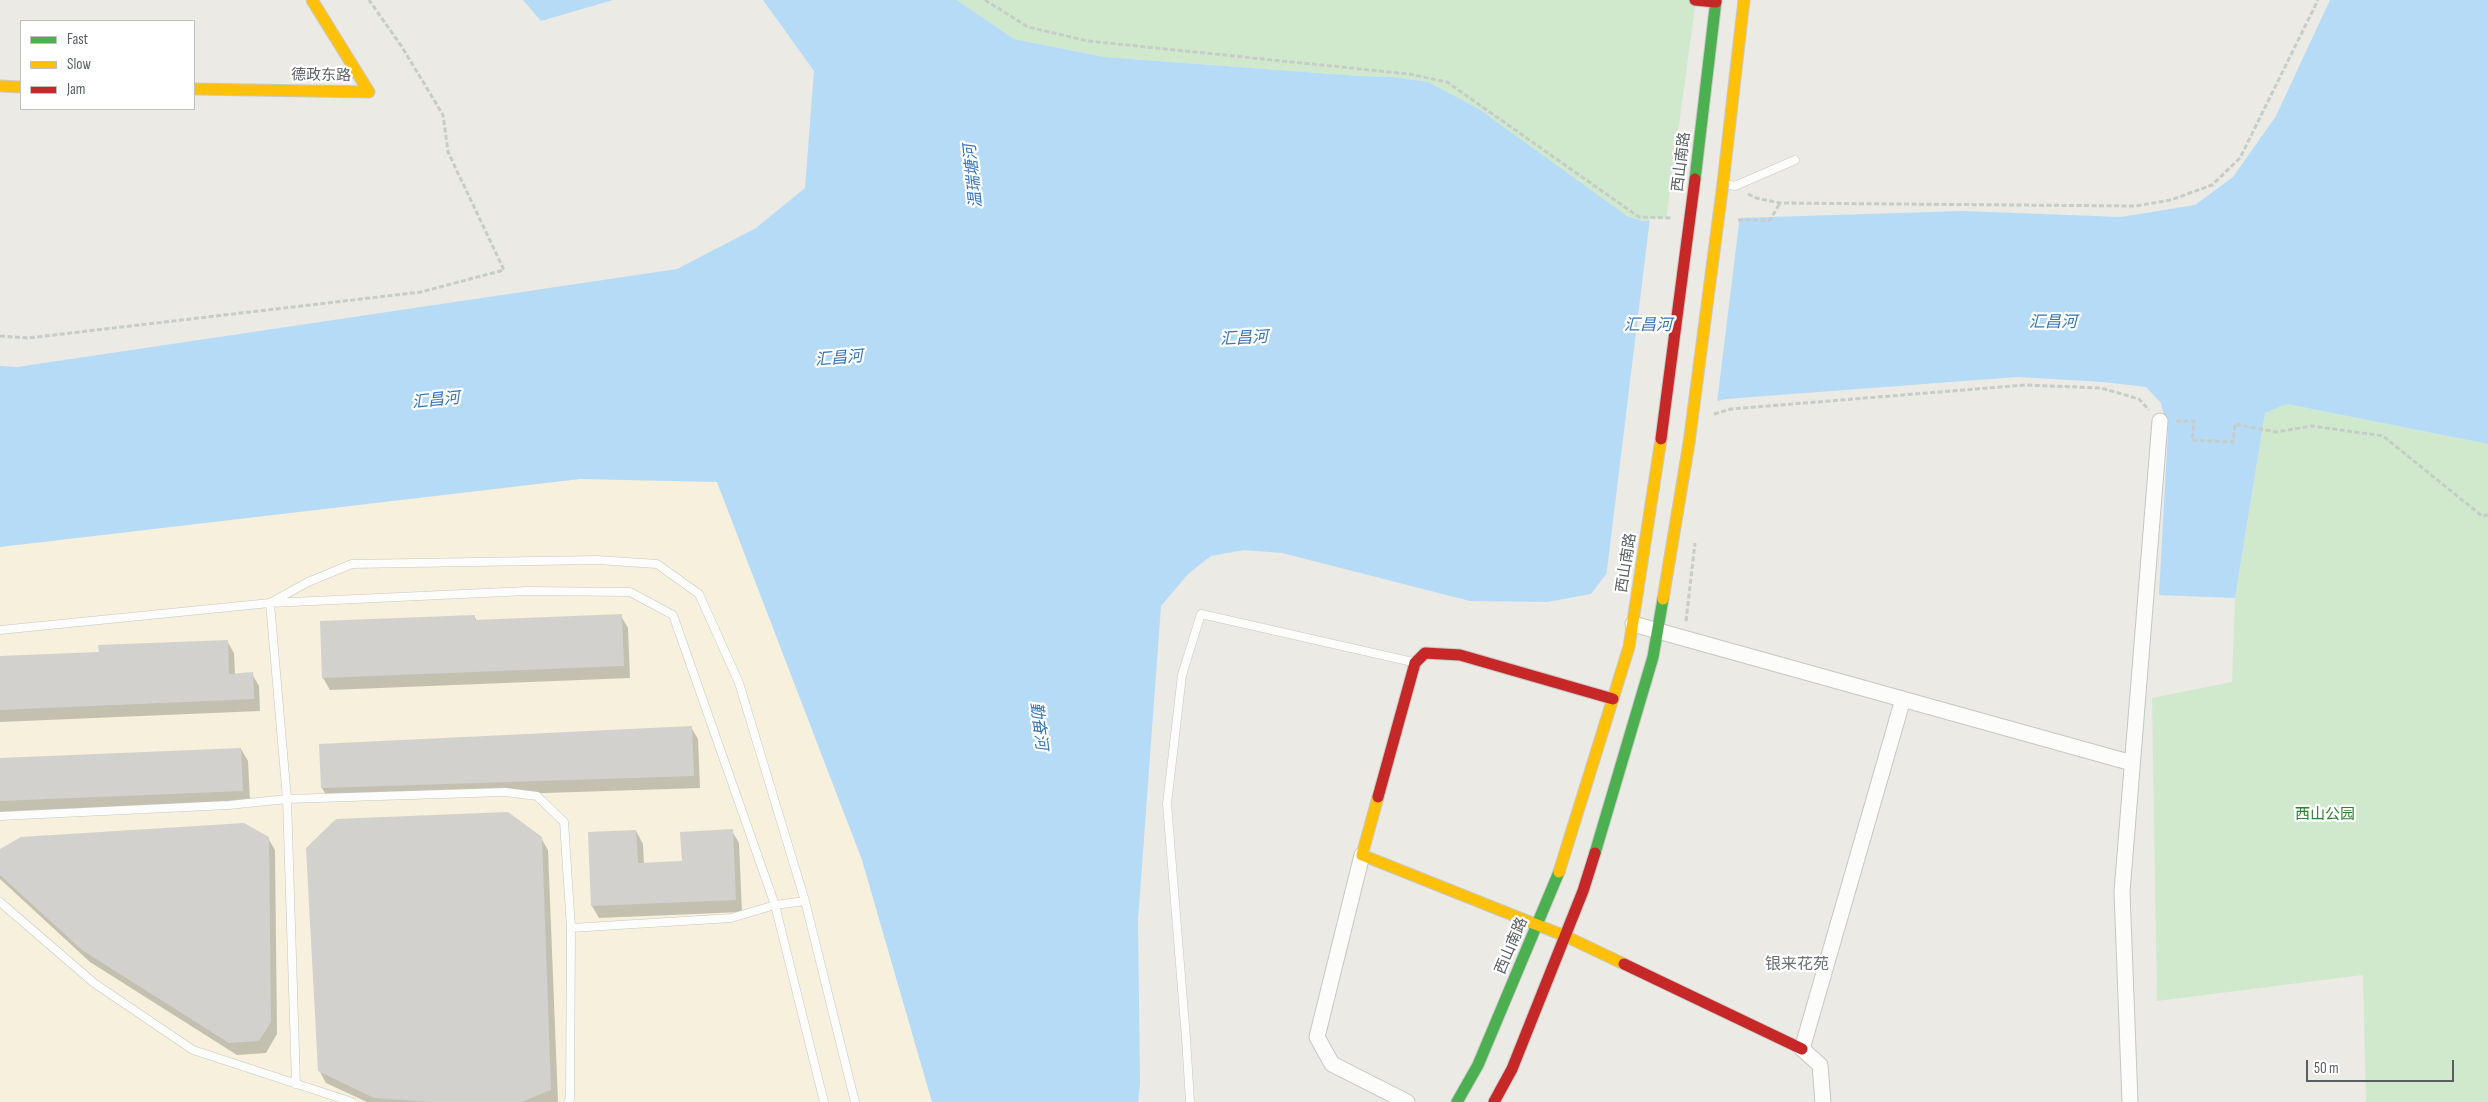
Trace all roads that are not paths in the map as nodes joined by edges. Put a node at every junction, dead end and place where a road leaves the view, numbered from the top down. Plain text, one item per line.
1 (312, 0) edge
2 (1695, 0) edge
3 (1744, 0) edge
4 (1716, 1) edge
5 (0, 86) edge
6 (20, 87) edge
7 (195, 89) edge
8 (1795, 160) dead end
9 (1723, 183) junction
10 (2160, 421) road end
11 (270, 603) junction
12 (1632, 624) junction
13 (0, 630) edge
14 (1658, 630) junction
15 (1415, 662) junction
16 (1613, 699) junction
17 (1903, 699) junction
18 (2132, 763) junction
19 (287, 799) junction
20 (0, 816) edge
21 (1362, 855) junction
22 (805, 901) junction
23 (0, 902) edge
24 (775, 905) junction
25 (1537, 926) junction
26 (570, 928) junction
27 (1565, 936) junction
28 (1802, 1049) junction
29 (296, 1084) junction
30 (352, 1102) edge
31 (568, 1102) edge
32 (824, 1102) edge
33 (855, 1102) edge
34 (1190, 1102) edge
35 (1407, 1102) edge
36 (1457, 1102) edge
37 (1494, 1102) edge
38 (1824, 1102) edge
39 (2130, 1102) edge

1 - 7 main road, 德政东路
2 - 4 main road
3 - 9 main road
4 - 12 main road, 西山南路, bridge
5 - 6 main road
8 - 9 lane
9 - 14 main road, bridge
10 - 18 street
11 - 13 lane
11 - 19 lane
11 - 22 lane
11 - 24 lane
12 - 14 street
12 - 16 main road, 西山南路
14 - 17 street
14 - 27 main road
15 - 16 main road
15 - 21 main road
15 - 34 lane
16 - 25 main road, 西山南路
17 - 18 street
17 - 28 street
18 - 39 street
19 - 20 lane
19 - 26 lane
19 - 29 lane
21 - 25 main road
21 - 35 street
22 - 24 lane
22 - 33 lane
23 - 29 lane
24 - 26 lane
24 - 32 lane
25 - 27 main road
25 - 36 main road, 西山南路
26 - 31 lane
27 - 28 main road
27 - 37 main road
28 - 38 street
29 - 30 lane

